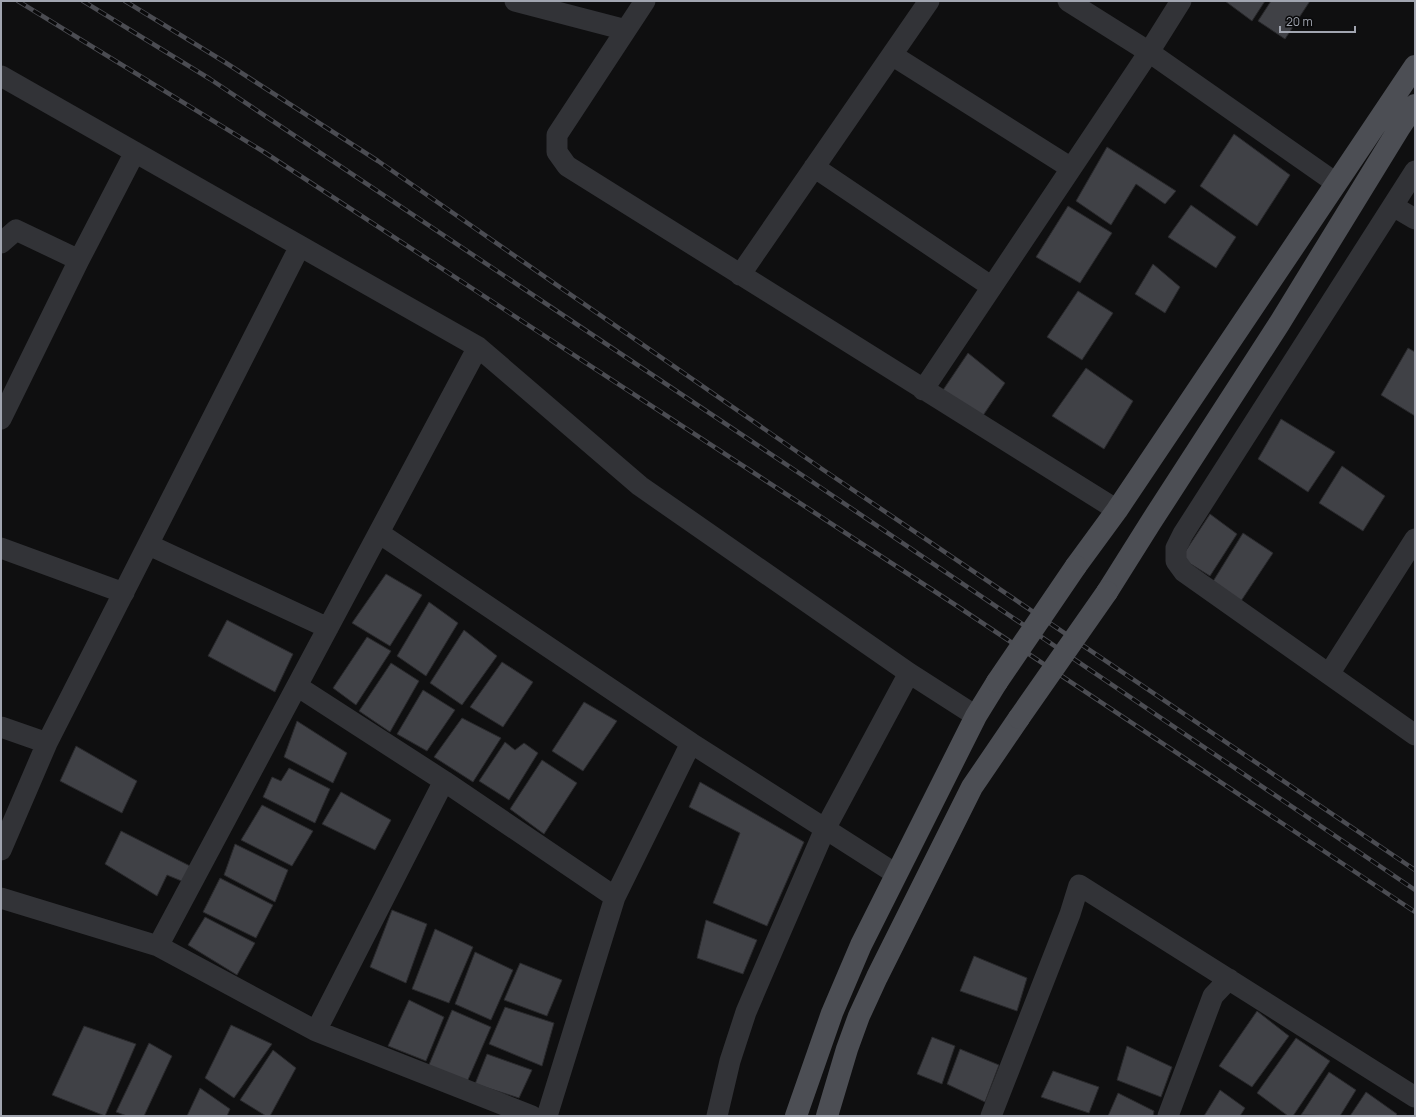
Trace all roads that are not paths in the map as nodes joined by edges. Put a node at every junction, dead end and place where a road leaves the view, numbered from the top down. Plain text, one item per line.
1 (516, 1) edge
2 (645, 1) edge
3 (929, 1) edge
4 (1068, 1) edge
5 (1180, 1) edge
6 (626, 30) junction
7 (1149, 52) junction
8 (892, 55) junction
9 (1415, 66) edge
10 (1, 76) edge
11 (1415, 104) edge
12 (135, 152) junction
13 (814, 167) junction
14 (1071, 168) junction
15 (1415, 171) edge
16 (1336, 183) junction
17 (1393, 206) junction
18 (1415, 219) edge
19 (1, 243) edge
20 (300, 246) junction
21 (79, 260) junction
22 (740, 275) junction
23 (992, 287) junction
24 (478, 347) junction
25 (923, 390) junction
26 (1, 419) edge
27 (1116, 510) junction
28 (379, 533) junction
29 (1415, 539) edge
30 (148, 544) junction
31 (1, 548) edge
32 (124, 593) junction
33 (328, 628) junction
34 (909, 673) junction
35 (1329, 674) junction
36 (297, 686) junction
37 (976, 716) junction
38 (1, 727) edge
39 (1415, 735) edge
40 (47, 743) junction
41 (691, 743) junction
42 (444, 781) junction
43 (825, 829) junction
44 (1, 850) edge
45 (896, 874) junction
46 (615, 896) junction
47 (1, 898) edge
48 (158, 946) junction
49 (1229, 979) junction
50 (316, 1032) junction
51 (1415, 1097) edge
52 (532, 1116) edge
53 (547, 1116) edge
54 (716, 1116) edge
55 (796, 1116) edge
56 (827, 1116) edge
57 (991, 1116) edge
58 (1168, 1116) edge

1 - 6 street
2 - 6 street
3 - 8 street
4 - 7 street
5 - 7 street
6 - 22 street
7 - 14 street
7 - 16 street
8 - 13 street
8 - 14 street
9 - 16 main road
10 - 12 street
11 - 56 main road, bridge
12 - 20 street
12 - 21 street
13 - 22 street
13 - 23 street
14 - 23 street
15 - 17 street
16 - 27 main road
17 - 18 street
17 - 35 street
19 - 21 street
20 - 24 street
20 - 30 street
21 - 26 street
22 - 25 street
23 - 25 street
24 - 28 street
24 - 34 street
25 - 27 street
27 - 37 main road, bridge
28 - 33 street
28 - 41 street
29 - 35 street
30 - 32 street
30 - 33 street
31 - 32 street
32 - 40 street
33 - 36 street
34 - 37 street
34 - 43 street
35 - 39 street
36 - 42 street
36 - 48 street
37 - 45 main road
38 - 40 street
40 - 44 street
41 - 43 street
41 - 46 street
42 - 46 street
42 - 50 street
43 - 45 street
43 - 54 street
45 - 55 main road
46 - 53 street
47 - 48 street
48 - 50 street
49 - 51 street
49 - 57 street
49 - 58 street
50 - 52 street

